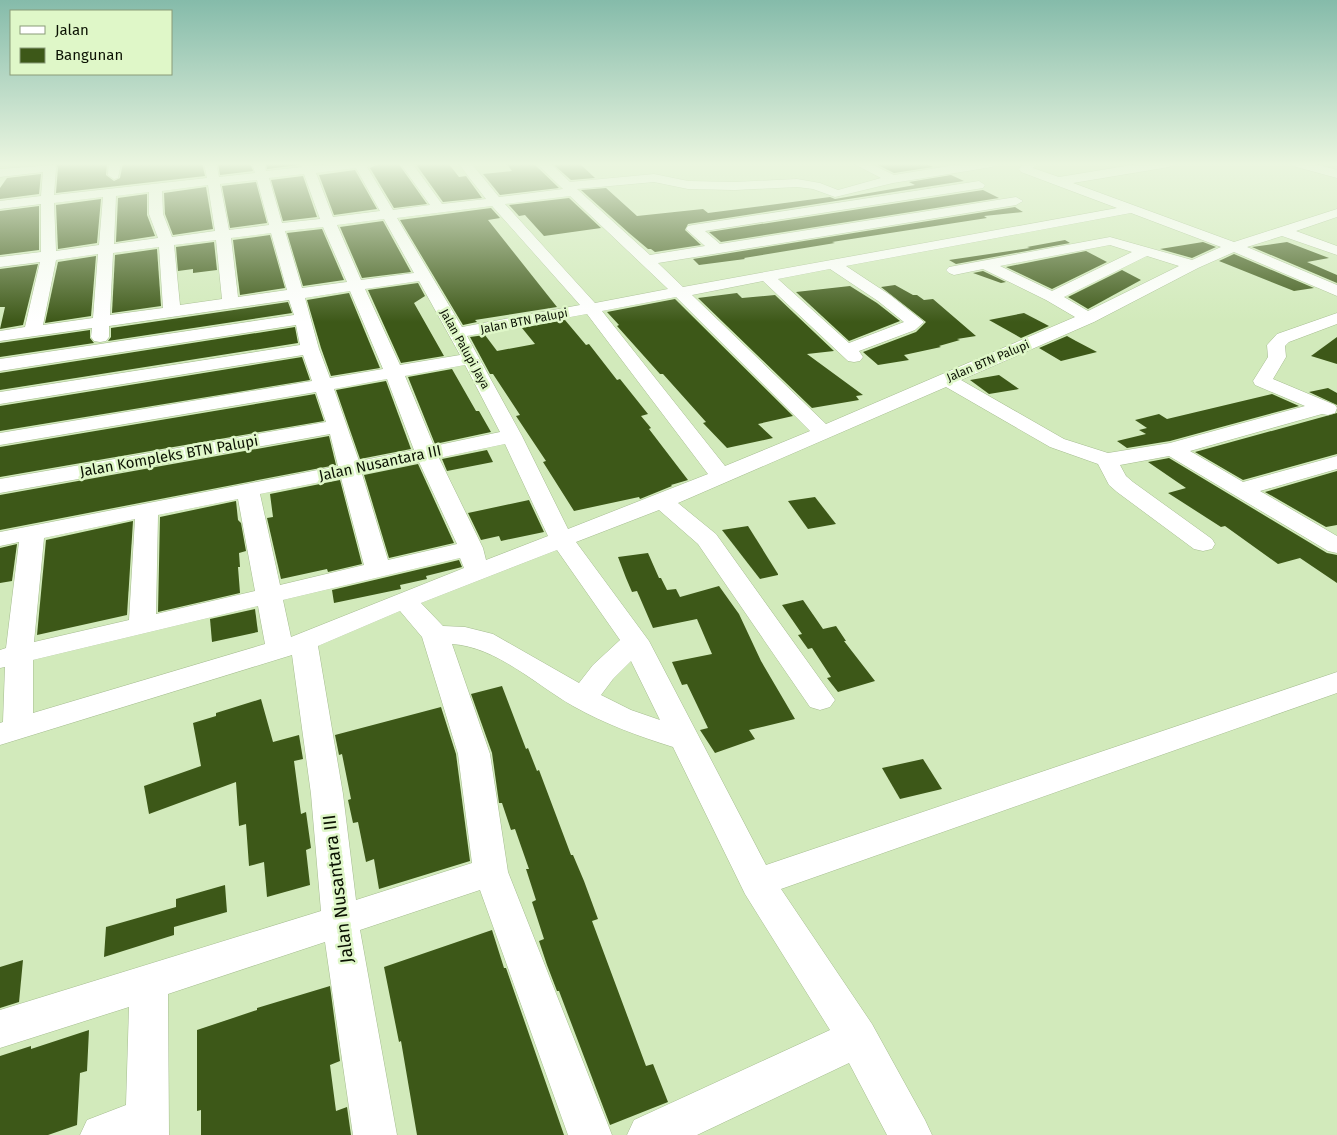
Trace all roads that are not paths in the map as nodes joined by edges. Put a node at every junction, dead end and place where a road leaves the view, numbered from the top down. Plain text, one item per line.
1 (48, 216) edge
2 (109, 216) edge
3 (157, 216) edge
4 (220, 216) edge
5 (273, 216) edge
6 (326, 216) edge
7 (370, 216) edge
8 (388, 216) edge
9 (508, 216) edge
10 (599, 216) edge
11 (779, 216) edge
12 (854, 216) edge
13 (932, 216) edge
14 (1049, 216) edge
15 (1095, 216) edge
16 (1151, 216) edge
17 (1326, 216) edge
18 (328, 221) junction
19 (1063, 222) junction
20 (871, 226) junction
21 (276, 227) junction
22 (1288, 229) junction
23 (223, 234) junction
24 (166, 241) junction
25 (1337, 244) edge
26 (1234, 247) junction
27 (107, 248) junction
28 (718, 250) junction
29 (1146, 251) junction
30 (1337, 251) edge
31 (49, 255) junction
32 (1032, 256) junction
33 (647, 260) junction
34 (0, 262) edge
35 (984, 264) junction
36 (834, 265) junction
37 (1193, 265) junction
38 (1057, 266) dead end
39 (954, 270) dead end
40 (1074, 272) dead end
41 (423, 276) junction
42 (767, 277) junction
43 (1091, 279) junction
44 (356, 285) junction
45 (1337, 291) edge
46 (680, 293) junction
47 (296, 294) junction
48 (1052, 297) junction
49 (232, 303) junction
50 (591, 308) junction
51 (1334, 311) edge
52 (172, 312) junction
53 (1088, 318) junction
54 (304, 319) junction
55 (100, 322) junction
56 (33, 332) junction
57 (456, 333) junction
58 (0, 336) edge
59 (100, 349) junction
60 (310, 350) junction
61 (471, 358) junction
62 (0, 364) edge
63 (394, 373) junction
64 (946, 379) junction
65 (324, 385) junction
66 (0, 398) edge
67 (1330, 411) edge
68 (338, 426) junction
69 (822, 433) junction
70 (512, 436) junction
71 (0, 439) edge
72 (1172, 448) junction
73 (426, 454) junction
74 (1106, 460) junction
75 (1337, 462) edge
76 (350, 470) junction
77 (721, 476) junction
78 (0, 486) edge
79 (1242, 489) junction
80 (248, 490) junction
81 (662, 501) junction
82 (147, 511) junction
83 (32, 533) junction
84 (0, 539) edge
85 (561, 539) junction
86 (1334, 540) edge
87 (1203, 544) dead end
88 (473, 560) junction
89 (378, 570) junction
90 (268, 596) junction
91 (404, 600) junction
92 (142, 626) junction
93 (435, 634) junction
94 (635, 641) junction
95 (292, 646) junction
96 (9, 657) edge
97 (1337, 682) edge
98 (583, 699) junction
99 (820, 700) dead end
100 (9, 732) edge
101 (686, 739) junction
102 (491, 872) junction
103 (757, 883) junction
104 (340, 922) junction
105 (149, 983) junction
106 (0, 1029) edge
107 (858, 1038) junction
108 (147, 1127) edge
109 (102, 1135) edge
110 (375, 1135) edge
111 (590, 1135) edge
112 (649, 1135) edge
113 (910, 1135) edge

1 - 31 street
2 - 27 street
3 - 24 street
4 - 23 street
5 - 21 street
6 - 18 street
7 - 18 street
8 - 41 street, Jalan Palupi Jaya
9 - 50 street, Jalan BTN Palupi
10 - 33 street
11 - 28 street
12 - 20 street
13 - 20 street
14 - 19 street
15 - 19 street, Jalan BTN Palupi
16 - 26 street
17 - 22 street, Jalan BTN Palupi
18 - 21 street
18 - 44 street
19 - 36 street, Jalan BTN Palupi
20 - 28 street
21 - 23 street
21 - 47 street
22 - 25 street
22 - 26 street, Jalan BTN Palupi
22 - 30 street
23 - 24 street
23 - 49 street
24 - 27 street
24 - 52 street
26 - 37 street, Jalan BTN Palupi
26 - 45 street
27 - 31 street
27 - 55 street
28 - 33 street
29 - 32 street
29 - 37 street
29 - 43 street
31 - 34 street
31 - 56 street
32 - 35 street
32 - 38 street
33 - 46 street
35 - 39 street
35 - 48 street
36 - 42 street, Jalan BTN Palupi
36 - 42 street
37 - 53 street, Jalan BTN Palupi
40 - 43 street
41 - 44 street
41 - 57 street, Jalan Palupi Jaya
42 - 46 street, Jalan BTN Palupi
43 - 48 street
44 - 47 street
44 - 63 street
46 - 50 street, Jalan BTN Palupi
46 - 69 street
47 - 49 street
47 - 54 street
48 - 53 street
49 - 52 street
50 - 57 street, Jalan BTN Palupi
50 - 77 street, Jalan BTN Palupi
51 - 67 street
52 - 55 street
53 - 64 street, Jalan BTN Palupi
54 - 59 street
54 - 60 street
55 - 56 street
55 - 59 street
56 - 58 street
57 - 61 street, Jalan Palupi Jaya
59 - 62 street
60 - 65 street
60 - 66 street
61 - 63 street
61 - 70 street, Jalan Palupi Jaya
63 - 65 street
63 - 73 street
64 - 69 street, Jalan BTN Palupi
64 - 74 street
65 - 68 street
65 - 71 street
67 - 72 street
68 - 76 street
68 - 78 street, Jalan Kompleks BTN Palupi
69 - 77 street, Jalan BTN Palupi
70 - 73 street, Jalan Nusantara III
70 - 85 street, Jalan Palupi Jaya
72 - 74 street
72 - 79 street
73 - 76 street, Jalan Nusantara III
73 - 88 street
74 - 87 street
75 - 79 street
76 - 80 street, Jalan Nusantara III
76 - 89 street
77 - 81 street, Jalan BTN Palupi
79 - 86 street
80 - 82 street, Jalan Nusantara III
80 - 90 street, Jalan Nusantara III
81 - 85 street, Jalan BTN Palupi
81 - 99 street
82 - 83 street, Jalan Nusantara III
82 - 92 street
83 - 84 street, Jalan Nusantara III
83 - 96 street
85 - 88 street, Jalan BTN Palupi
85 - 94 street, Jalan Palupi Jaya
88 - 89 street
88 - 91 street
89 - 90 street
90 - 92 street
90 - 95 street, Jalan Nusantara III
91 - 93 street
91 - 95 street
92 - 96 street
93 - 98 street
93 - 102 street
94 - 98 street
94 - 101 street, Jalan Palupi Jaya
95 - 100 street
95 - 104 street, Jalan Nusantara III
96 - 100 street
97 - 103 street
98 - 101 street
101 - 103 street, Jalan Palupi Jaya
102 - 104 street
102 - 111 street
103 - 107 street, Jalan Palupi Jaya
104 - 105 street
104 - 110 street, Jalan Nusantara III
105 - 106 street
105 - 108 street
107 - 112 street
107 - 113 street, Jalan Palupi Jaya
108 - 109 street

